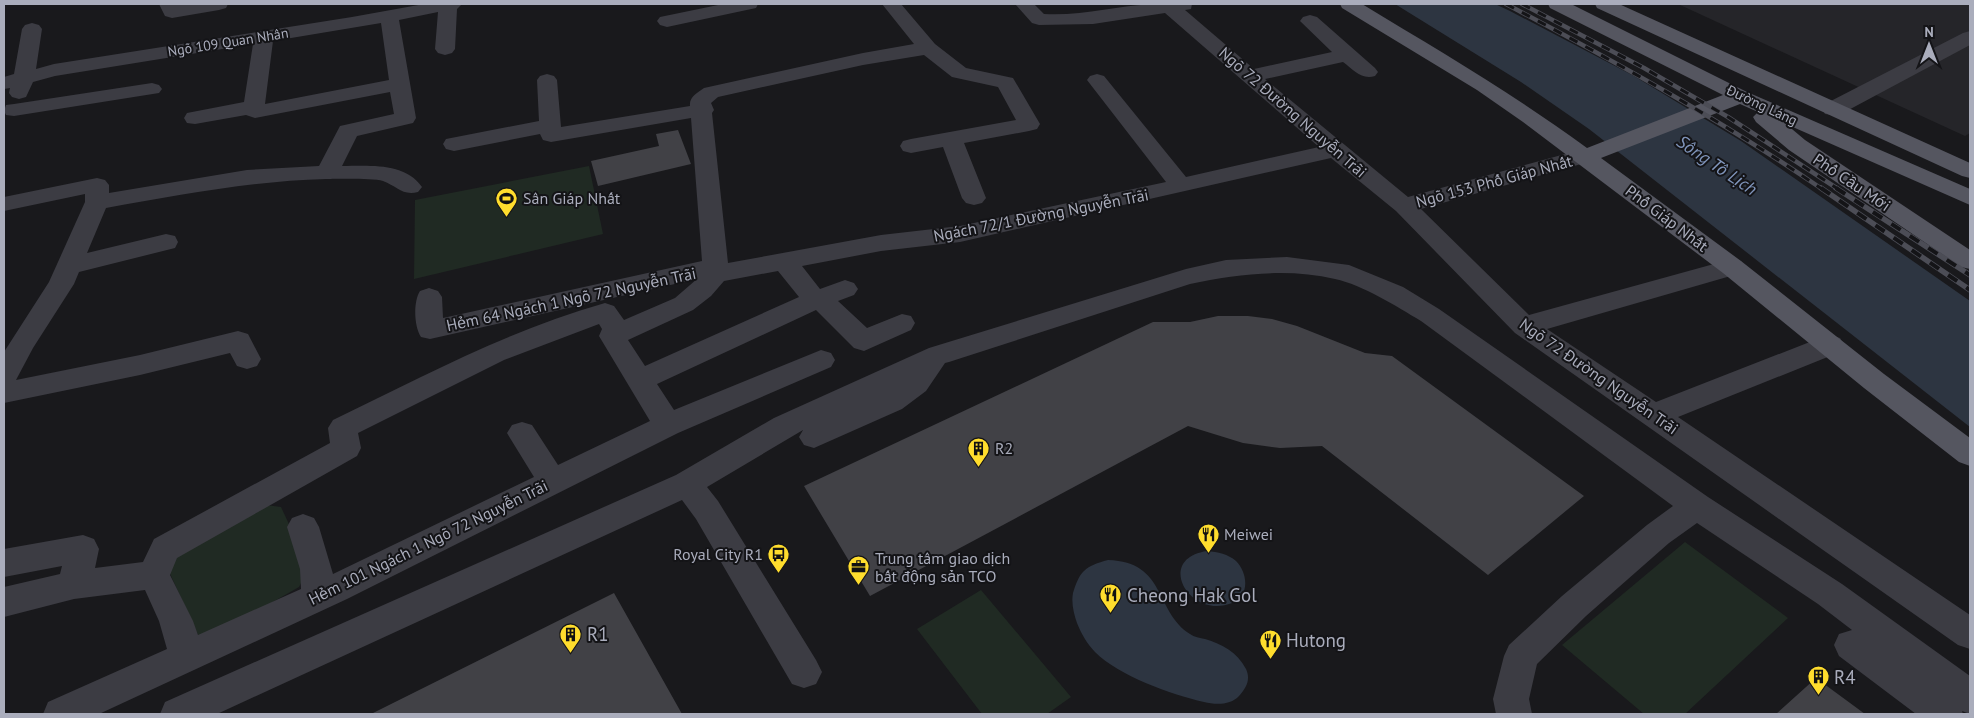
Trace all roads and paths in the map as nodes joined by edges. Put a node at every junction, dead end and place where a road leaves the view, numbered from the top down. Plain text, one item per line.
1 (168, 4) edge
2 (219, 4) edge
3 (450, 4) edge
4 (749, 4) edge
5 (891, 4) edge
6 (1024, 4) edge
7 (1195, 4) edge
8 (1349, 4) edge
9 (1558, 4) edge
10 (1604, 4) edge
11 (1168, 5) edge
12 (351, 13) edge
13 (389, 16) junction
14 (667, 21) dead end
15 (1310, 21) dead end
16 (32, 29) dead end
17 (264, 36) junction
18 (1970, 37) edge
19 (928, 48) junction
20 (445, 49) dead end
21 (1347, 55) junction
22 (1368, 72) dead end
23 (1250, 76) junction
24 (14, 80) edge
25 (547, 80) dead end
26 (1097, 80) dead end
27 (400, 84) junction
28 (152, 89) dead end
29 (1740, 96) junction
30 (254, 107) junction
31 (1833, 109) junction
32 (702, 110) junction
33 (9, 118) edge
34 (195, 118) dead end
35 (550, 125) junction
36 (951, 139) junction
37 (454, 144) dead end
38 (911, 146) dead end
39 (1335, 150) junction
40 (1596, 153) junction
41 (327, 172) junction
42 (1970, 172) edge
43 (1181, 186) junction
44 (410, 187) dead end
45 (974, 198) dead end
46 (1970, 198) edge
47 (97, 202) junction
48 (4, 204) edge
49 (1404, 206) junction
50 (166, 242) dead end
51 (783, 260) junction
52 (1970, 261) edge
53 (69, 266) junction
54 (1732, 267) junction
55 (715, 270) junction
56 (845, 289) dead end
57 (430, 298) dead end
58 (817, 299) junction
59 (902, 323) dead end
60 (1524, 326) junction
61 (615, 335) junction
62 (240, 339) dead end
63 (1830, 346) junction
64 (939, 355) junction
65 (821, 360) dead end
66 (4, 377) edge
67 (640, 380) junction
68 (4, 393) edge
69 (1654, 415) junction
70 (668, 425) junction
71 (522, 433) dead end
72 (814, 437) dead end
73 (1970, 454) edge
74 (552, 481) junction
75 (687, 484) junction
76 (1696, 506) junction
77 (303, 527) dead end
78 (4, 562) edge
79 (154, 575) junction
80 (74, 585) junction
81 (318, 596) junction
82 (4, 602) edge
83 (1970, 634) edge
84 (1851, 645) dead end
85 (187, 656) junction
86 (804, 672) dead end
87 (1970, 697) edge
88 (61, 714) edge
89 (178, 714) edge
90 (1514, 714) edge
91 (1945, 714) edge

1 - 2 street
3 - 13 street, Ngõ 109 Quan Nhân
3 - 20 street
4 - 14 street
5 - 19 street
6 - 11 street
7 - 11 street
8 - 40 main road, Phố Giáp Nhất
9 - 29 main road, Đường Láng
10 - 31 main road, Đường Láng
11 - 23 street, Ngõ 72 Đường Nguyễn Trãi
12 - 13 street, Ngõ 109 Quan Nhân
12 - 17 street, Ngõ 109 Quan Nhân
13 - 27 street
15 - 21 street
16 - 24 street
17 - 24 street, Ngõ 109 Quan Nhân
17 - 30 street
18 - 31 street
19 - 32 street
19 - 36 street
21 - 22 street
21 - 23 street
23 - 39 street, Ngõ 72 Đường Nguyễn Trãi
24 - 33 street
25 - 35 street
26 - 43 street
27 - 30 street
27 - 41 street
28 - 33 street
29 - 40 main road
29 - 46 main road, Đường Láng
29 - 52 main road, Phố Cầu Mới
30 - 34 street
31 - 42 main road, Đường Láng
32 - 35 street
32 - 55 street
35 - 37 street
36 - 38 street
36 - 45 street
39 - 43 street, Ngách 72/1 Đường Nguyễn Trãi
39 - 49 street, Ngõ 72 Đường Nguyễn Trãi
40 - 49 street, Ngõ 153 Phố Giáp Nhất
40 - 54 main road, Phố Giáp Nhất
41 - 44 street
41 - 47 street
43 - 51 street, Ngách 72/1 Đường Nguyễn Trãi
47 - 48 street
47 - 53 street
49 - 60 street, Ngõ 72 Đường Nguyễn Trãi
50 - 53 street
51 - 55 street, Ngách 72/1 Đường Nguyễn Trãi
51 - 58 street
53 - 66 street
54 - 60 street
54 - 63 main road, Phố Giáp Nhất
55 - 57 street, Hẻm 64 Ngách 1 Ngõ 72 Nguyễn Trãi
55 - 61 street
56 - 58 street
58 - 59 street
58 - 67 street
60 - 69 street, Ngõ 72 Đường Nguyễn Trãi
61 - 67 street
61 - 79 street
62 - 68 street
63 - 69 street
63 - 73 main road, Phố Giáp Nhất
64 - 72 street
64 - 75 street
64 - 76 street
65 - 70 street, Hẻm 101 Ngách 1 Ngõ 72 Nguyễn Trãi
67 - 70 street
69 - 83 street, Ngõ 72 Đường Nguyễn Trãi
70 - 74 street, Hẻm 101 Ngách 1 Ngõ 72 Nguyễn Trãi
71 - 74 street
74 - 81 street, Hẻm 101 Ngách 1 Ngõ 72 Nguyễn Trãi
75 - 86 street
75 - 89 street
76 - 87 street
76 - 90 street
77 - 81 street
78 - 80 street
79 - 80 street
79 - 85 street
80 - 82 street
81 - 85 street, Hẻm 101 Ngách 1 Ngõ 72 Nguyễn Trãi
84 - 91 street
85 - 88 street, Hẻm 101 Ngách 1 Ngõ 72 Nguyễn Trãi

